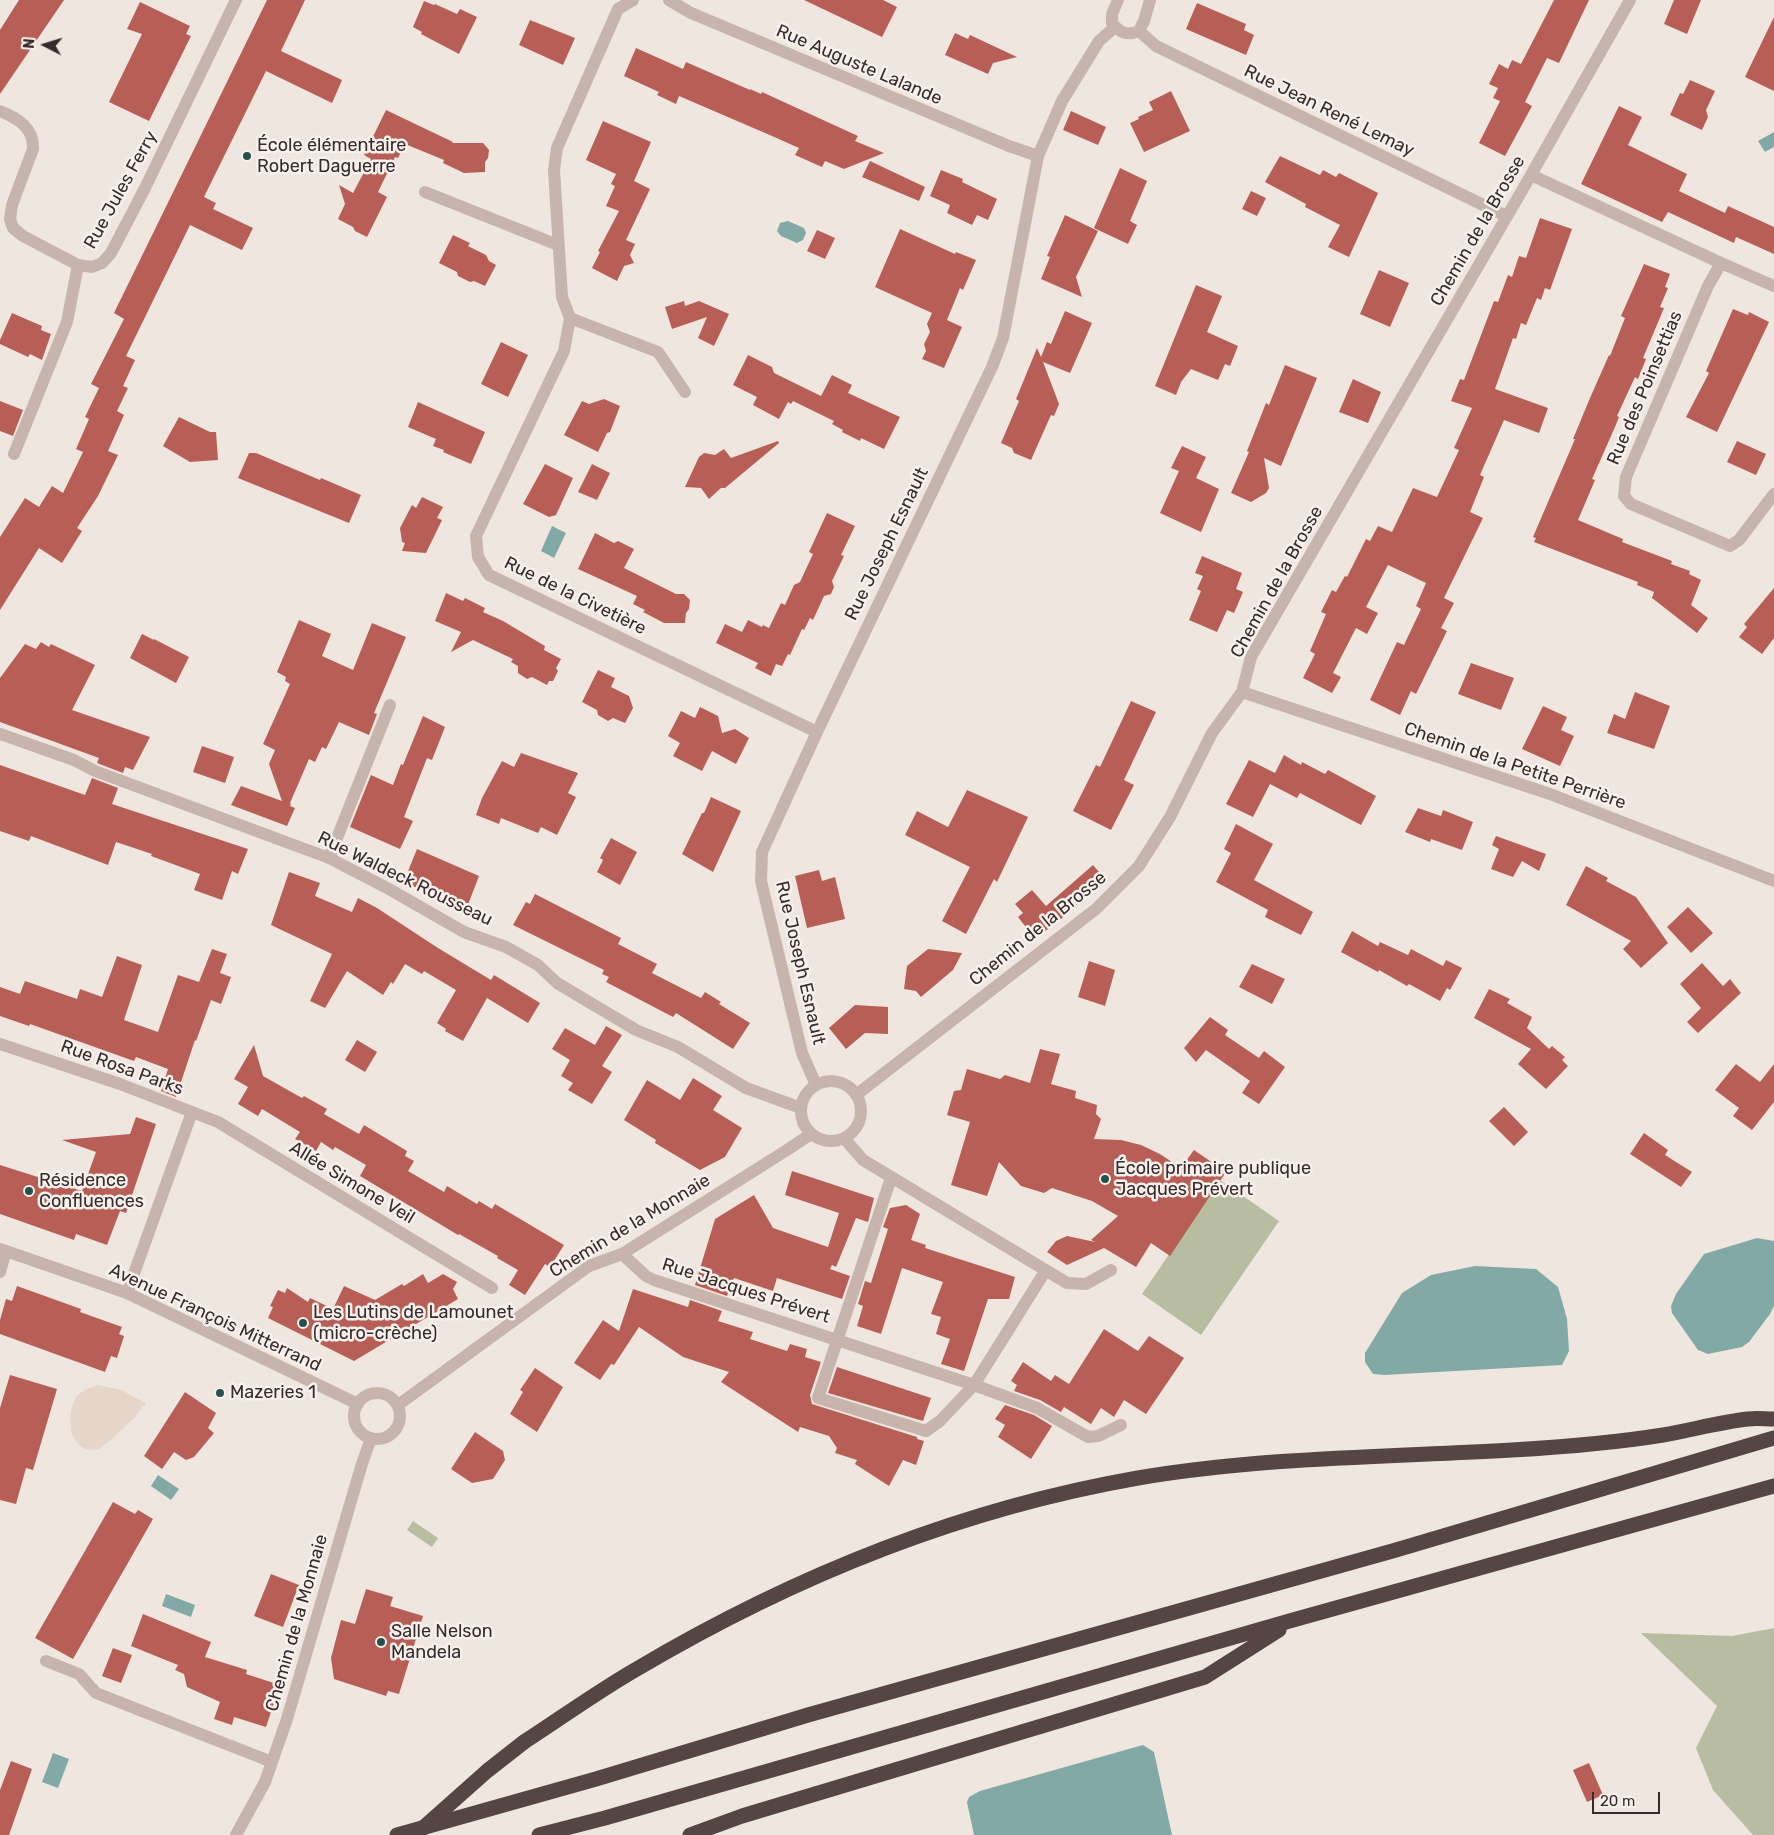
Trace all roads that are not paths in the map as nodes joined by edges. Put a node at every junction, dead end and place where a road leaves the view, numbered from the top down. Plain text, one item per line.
1 (236, 0) edge
2 (669, 0) edge
3 (1118, 0) edge
4 (1150, 0) edge
5 (1630, 0) edge
6 (627, 1) edge
7 (1115, 27) junction
8 (1139, 31) junction
9 (0, 111) edge
10 (1038, 156) junction
11 (1531, 175) junction
12 (425, 192) dead end
13 (1506, 216) junction
14 (558, 245) junction
15 (1721, 263) junction
16 (78, 265) junction
17 (1774, 286) edge
18 (570, 318) junction
19 (686, 392) dead end
20 (14, 454) dead end
21 (1774, 494) edge
22 (1242, 692) junction
23 (390, 705) dead end
24 (817, 732) junction
25 (0, 734) edge
26 (329, 858) junction
27 (1774, 881) edge
28 (0, 1044) edge
29 (816, 1085) junction
30 (856, 1094) junction
31 (801, 1108) junction
32 (192, 1112) junction
33 (810, 1134) junction
34 (844, 1138) junction
35 (891, 1178) junction
36 (3, 1250) edge
37 (622, 1254) junction
38 (1046, 1270) junction
39 (1111, 1270) dead end
40 (0, 1272) edge
41 (492, 1288) dead end
42 (128, 1293) junction
43 (837, 1340) junction
44 (974, 1384) junction
45 (358, 1404) junction
46 (398, 1405) junction
47 (1774, 1419) edge
48 (1121, 1425) dead end
49 (371, 1438) junction
50 (1774, 1438) edge
51 (1774, 1486) edge
52 (1293, 1620) junction
53 (46, 1662) dead end
54 (272, 1762) junction
55 (236, 1835) edge
56 (397, 1835) edge
57 (415, 1835) edge
58 (539, 1835) edge
59 (690, 1835) edge

1 - 16 street, Rue Jules Ferry
2 - 10 street, Rue Auguste Lalande
3 - 7 street
4 - 8 street
5 - 11 street, Chemin de la Brosse
6 - 14 street, Rue de la Civetière
7 - 8 street
7 - 10 street, Rue Joseph Esnault
8 - 13 street, Rue Jean René Lemay
9 - 16 street, Rue Jules Ferry
10 - 24 street, Rue Joseph Esnault
11 - 13 street, Chemin de la Brosse
11 - 15 street
12 - 14 street
13 - 22 street, Chemin de la Brosse
14 - 18 street, Rue de la Civetière
15 - 17 street
15 - 21 street, Rue des Poinsettias
16 - 20 street
18 - 19 street
18 - 24 street, Rue de la Civetière
22 - 27 street, Chemin de la Petite Perrière
22 - 30 street, Chemin de la Brosse
23 - 26 street
24 - 29 street, Rue Joseph Esnault
25 - 26 street, Rue Waldeck Rousseau
26 - 31 street, Rue Waldeck Rousseau
28 - 32 street, Rue Rosa Parks
29 - 30 street
29 - 31 street
30 - 34 street
31 - 33 street
32 - 41 street, Allée Simone Veil
32 - 42 street, Rue Rosa Parks
33 - 34 street
33 - 37 street, Chemin de la Monnaie
34 - 35 street
35 - 38 street
35 - 43 street, Rue Jacques Prévert
36 - 40 street
36 - 42 street, Avenue François Mitterrand
37 - 43 street, Rue Jacques Prévert
37 - 46 street, Chemin de la Monnaie
38 - 39 street
38 - 44 street, Rue Jacques Prévert
42 - 45 street, Avenue François Mitterrand
43 - 44 street, Rue Jacques Prévert
43 - 44 street, Rue Jacques Prévert
44 - 48 street, Rue Jacques Prévert
45 - 46 street
45 - 49 street
46 - 49 street
47 - 57 highway, bridge
49 - 54 street, Chemin de la Monnaie
50 - 56 highway
51 - 52 highway
52 - 58 highway
52 - 59 highway
53 - 54 street
54 - 55 street, Chemin de la Monnaie

